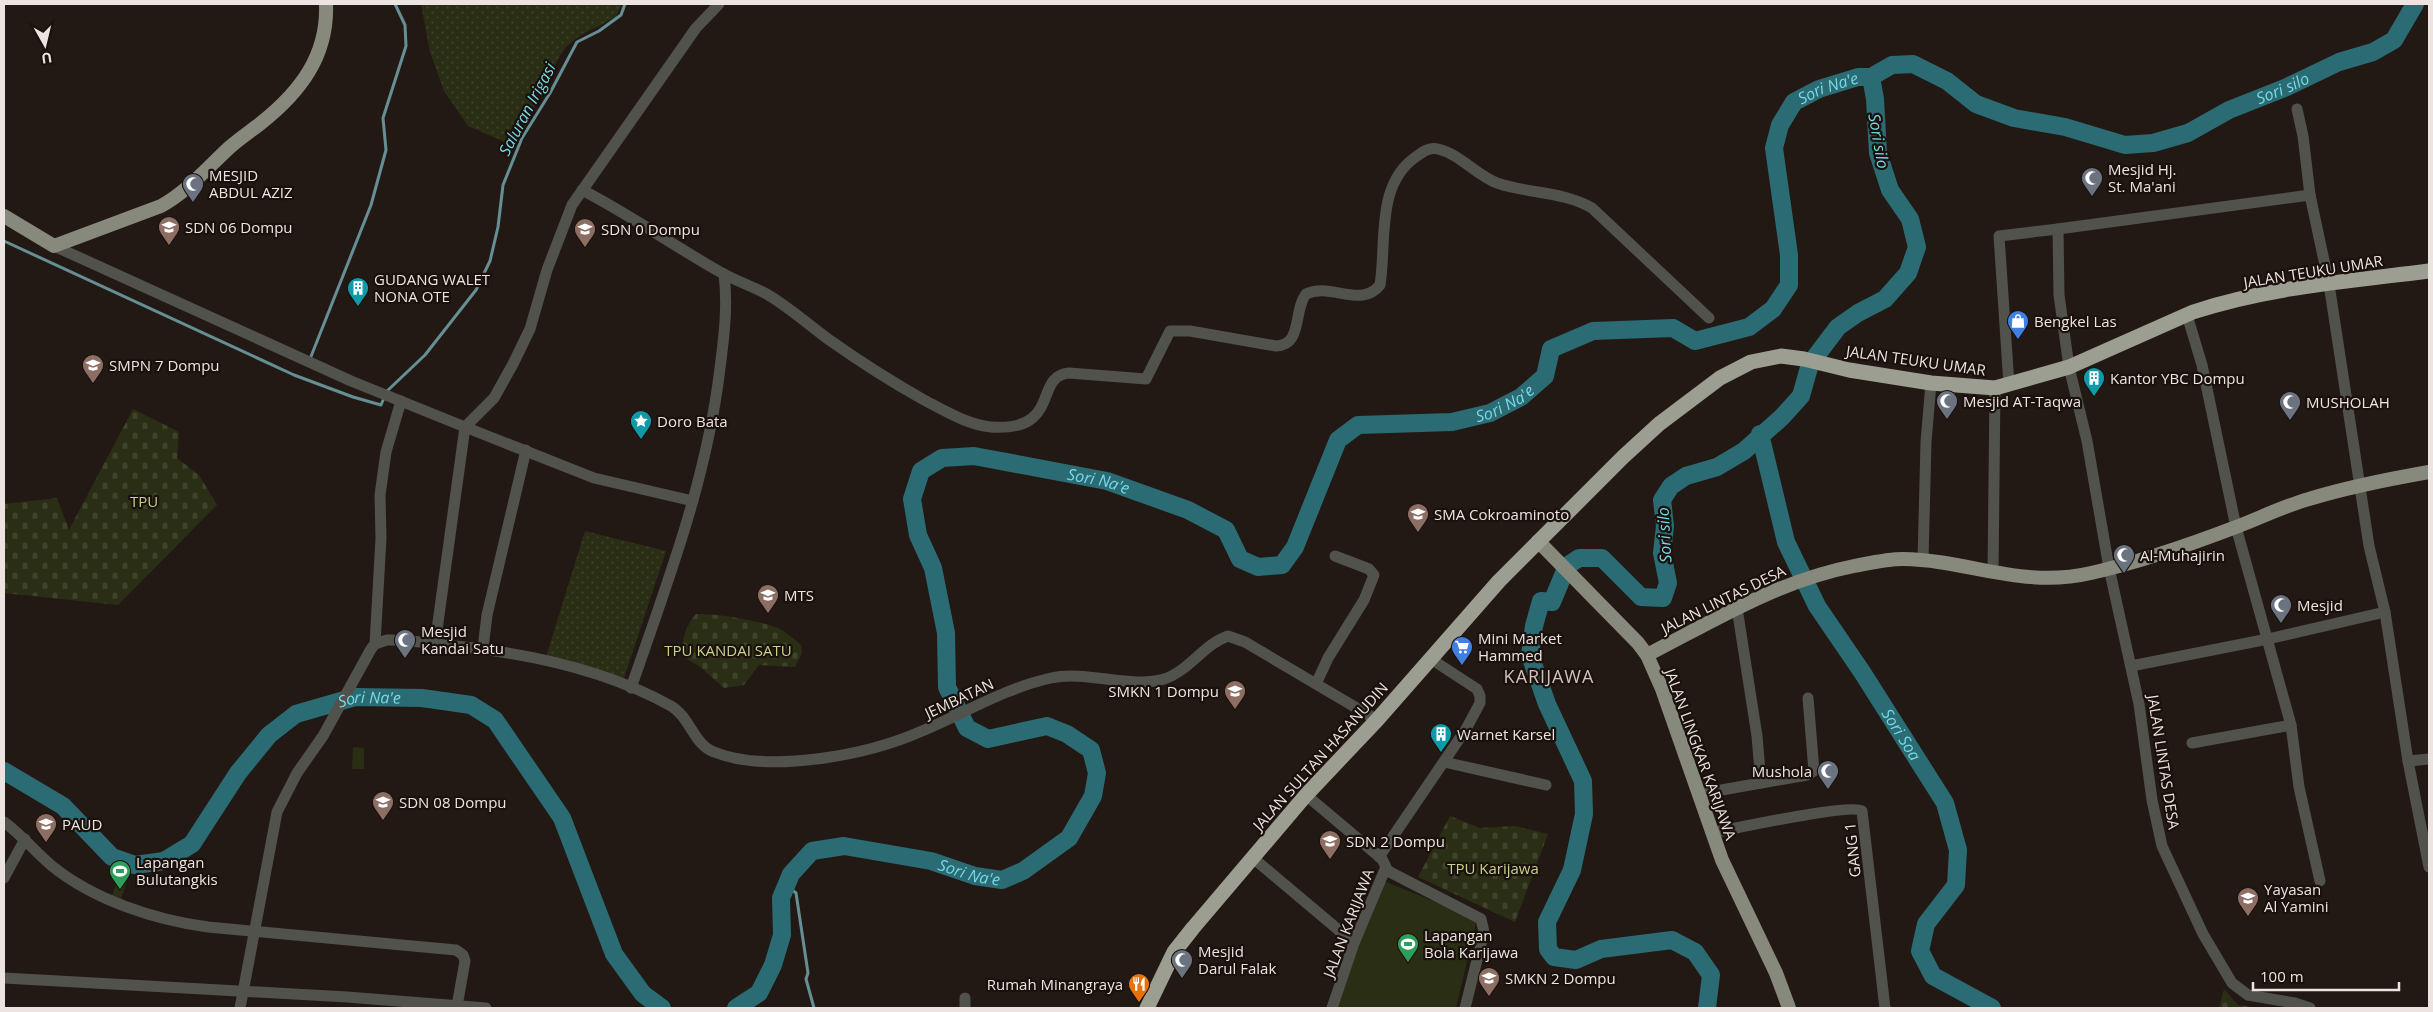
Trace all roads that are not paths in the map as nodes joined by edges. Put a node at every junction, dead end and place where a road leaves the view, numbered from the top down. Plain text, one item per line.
1 (326, 4) edge
2 (719, 4) edge
3 (2297, 109) dead end
4 (582, 190) junction
5 (2310, 195) junction
6 (4, 216) edge
7 (2058, 229) junction
8 (54, 246) junction
9 (2429, 272) edge
10 (724, 274) junction
11 (2329, 284) junction
12 (2187, 315) junction
13 (1709, 318) dead end
14 (2069, 367) junction
15 (1930, 383) junction
16 (2002, 387) junction
17 (401, 401) junction
18 (465, 427) junction
19 (526, 450) junction
20 (2429, 472) edge
21 (2360, 485) junction
22 (694, 501) junction
23 (2236, 527) junction
24 (1538, 541) junction
25 (1335, 556) dead end
26 (1923, 560) junction
27 (2109, 568) junction
28 (1994, 573) junction
29 (1737, 608) junction
30 (2385, 612) junction
31 (2268, 639) junction
32 (375, 644) junction
33 (435, 644) junction
34 (483, 648) junction
35 (1647, 654) junction
36 (1430, 659) junction
37 (2131, 666) junction
38 (1316, 684) junction
39 (632, 688) junction
40 (1808, 698) dead end
41 (1377, 720) junction
42 (2291, 725) junction
43 (2192, 743) dead end
44 (2429, 759) edge
45 (1444, 762) junction
46 (2408, 762) junction
47 (1761, 782) junction
48 (1546, 785) dead end
49 (1699, 794) junction
50 (1306, 795) junction
51 (4, 822) edge
52 (1711, 833) junction
53 (25, 839) junction
54 (1379, 856) junction
55 (1253, 858) junction
56 (2429, 867) edge
57 (1386, 870) junction
58 (4, 878) edge
59 (2320, 880) dead end
60 (255, 930) junction
61 (1354, 943) junction
62 (4, 978) edge
63 (243, 991) junction
64 (457, 1006) junction
65 (240, 1008) edge
66 (486, 1008) edge
67 (1147, 1008) edge
68 (1332, 1008) edge
69 (1465, 1008) edge
70 (1788, 1008) edge
71 (1885, 1008) edge
72 (2310, 1008) edge

1 - 8 main road
2 - 4 street
3 - 5 street
4 - 10 street
4 - 18 street
5 - 7 street
5 - 11 street
6 - 8 main road
7 - 14 street
7 - 16 street
8 - 17 street
9 - 11 highway, JALAN TEUKU UMAR
10 - 13 street
10 - 22 street
11 - 12 highway, JALAN TEUKU UMAR
11 - 21 street
12 - 14 highway, JALAN TEUKU UMAR
12 - 23 street
14 - 16 highway, JALAN TEUKU UMAR
14 - 27 street
15 - 16 highway, JALAN TEUKU UMAR
15 - 24 highway, JALAN TEUKU UMAR
15 - 26 street
16 - 28 street
17 - 18 street
17 - 32 street
18 - 19 street
18 - 33 street
19 - 22 street
19 - 34 street
20 - 21 main road, JALAN LINTAS DESA
21 - 23 main road, JALAN LINTAS DESA
21 - 30 street
22 - 39 street
23 - 27 main road, JALAN LINTAS DESA
23 - 31 street
24 - 35 main road, JALAN LINGKAR KARIJAWA
24 - 36 highway, JALAN SULTAN HASANUDIN
25 - 38 street
26 - 28 main road, JALAN LINTAS DESA
26 - 29 main road, JALAN LINTAS DESA
27 - 28 main road, JALAN LINTAS DESA
27 - 37 street, JALAN LINTAS DESA
29 - 35 main road, JALAN LINTAS DESA
29 - 47 street
30 - 31 street
30 - 46 street
31 - 37 street
31 - 42 street
32 - 33 street, JEMBATAN
32 - 60 street
33 - 34 street, JEMBATAN
34 - 39 street, JEMBATAN
35 - 49 main road, JALAN LINGKAR KARIJAWA
36 - 41 highway, JALAN SULTAN HASANUDIN
36 - 45 street
37 - 72 street, JALAN LINTAS DESA
38 - 39 street, JEMBATAN
38 - 41 street
40 - 47 street
41 - 50 highway, JALAN SULTAN HASANUDIN
42 - 43 street
42 - 59 street
44 - 46 street
45 - 48 street
45 - 54 street
46 - 56 street
47 - 49 street
49 - 52 main road, JALAN LINGKAR KARIJAWA
50 - 54 street, JALAN KARIJAWA
50 - 55 highway, JALAN SULTAN HASANUDIN
51 - 53 street
52 - 70 main road, JALAN LINGKAR KARIJAWA
52 - 71 street, GANG 1
53 - 58 street
53 - 60 street
54 - 57 street, JALAN KARIJAWA
55 - 61 street
55 - 67 highway, JALAN SULTAN HASANUDIN
57 - 61 street, JALAN KARIJAWA
57 - 69 street
60 - 63 street
60 - 64 street
61 - 68 street, JALAN KARIJAWA
62 - 63 street
63 - 64 street
63 - 65 street
64 - 66 street

